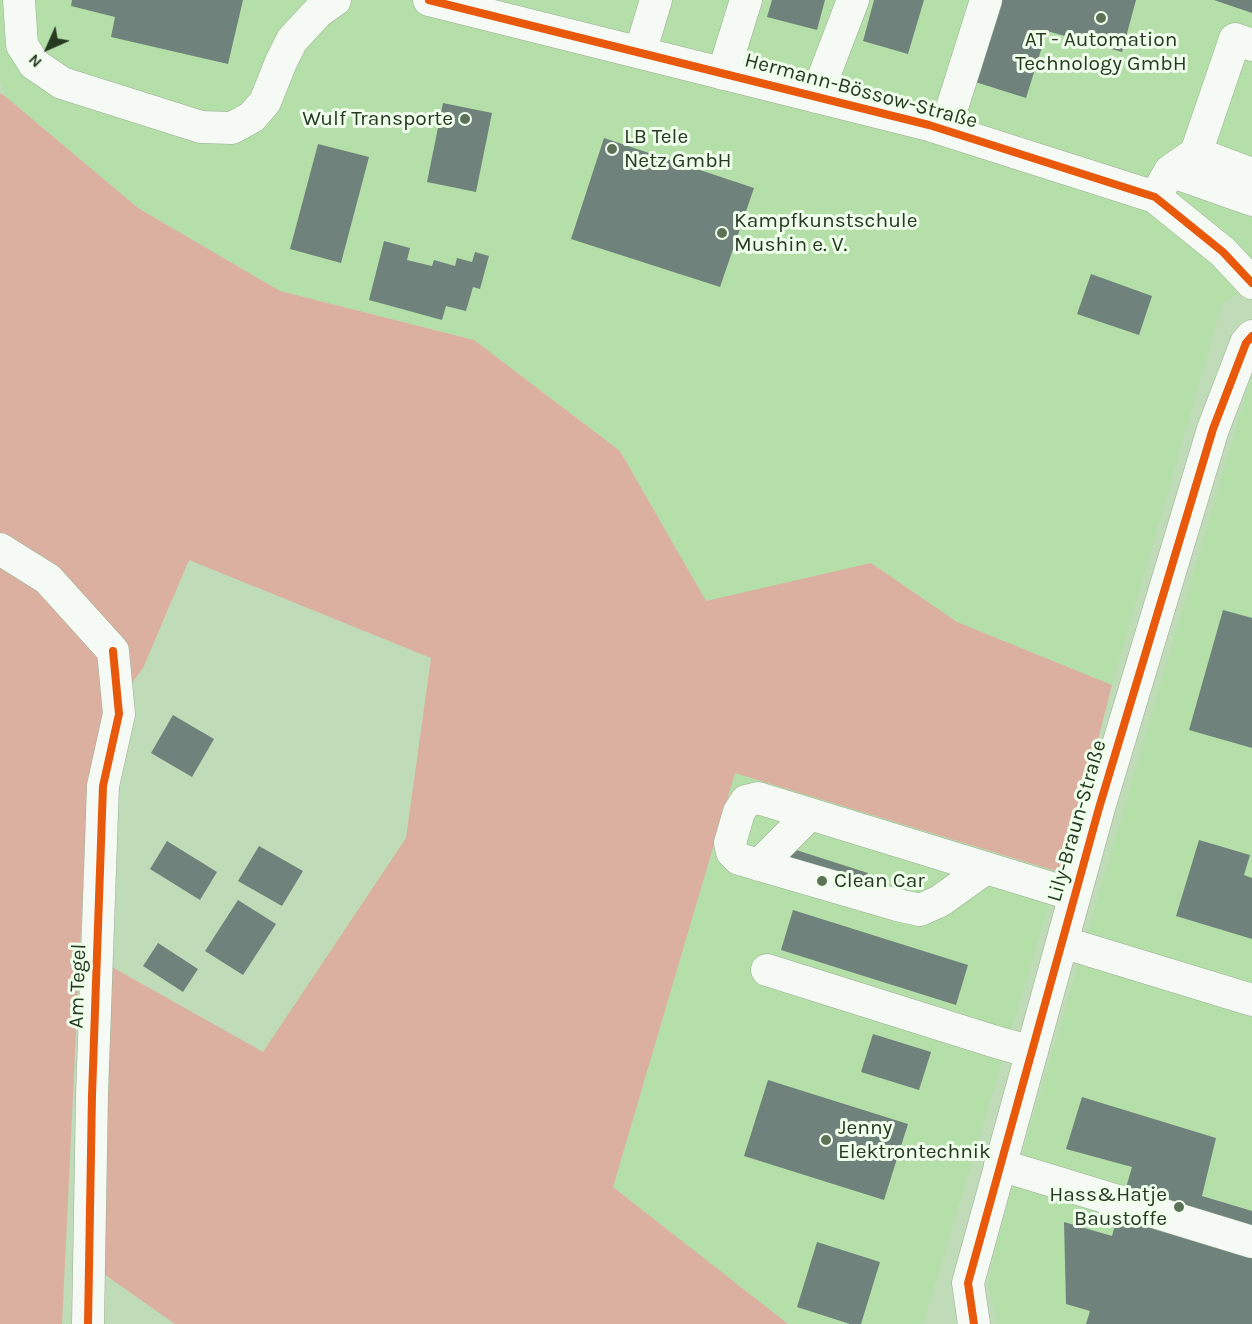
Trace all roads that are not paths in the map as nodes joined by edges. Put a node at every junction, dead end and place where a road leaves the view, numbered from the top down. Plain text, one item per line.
1 (19, 0) edge
2 (335, 0) edge
3 (429, 0) edge
4 (656, 0) edge
5 (746, 0) edge
6 (853, 0) edge
7 (986, 0) edge
8 (466, 4) edge
9 (1252, 45) edge
10 (640, 53) junction
11 (723, 74) junction
12 (816, 97) junction
13 (945, 130) junction
14 (1196, 153) junction
15 (1252, 174) edge
16 (1162, 184) junction
17 (1252, 200) edge
18 (1252, 283) edge
19 (1252, 336) edge
20 (0, 549) edge
21 (810, 814) junction
22 (767, 867) junction
23 (986, 868) junction
24 (1074, 895) junction
25 (1062, 942) junction
26 (767, 970) dead end
27 (1252, 1000) edge
28 (1032, 1052) junction
29 (1000, 1164) junction
30 (1252, 1242) edge
31 (88, 1324) edge
32 (974, 1324) edge

1 - 2 street
3 - 8 street, Hermann-Bössow-Straße
4 - 10 street
5 - 11 street
6 - 12 street
7 - 13 street
8 - 10 street, Hermann-Bössow-Straße
9 - 14 street
10 - 11 street, Hermann-Bössow-Straße
11 - 12 street, Hermann-Bössow-Straße
12 - 13 street, Hermann-Bössow-Straße
13 - 16 street, Hermann-Bössow-Straße
14 - 15 street
14 - 16 street
16 - 17 street
16 - 18 street, Hermann-Bössow-Straße
19 - 24 street, Lily-Braun-Straße
20 - 31 street, Am Tegel
21 - 22 street
21 - 22 street
21 - 23 street
22 - 23 street
23 - 24 street
24 - 25 street, Lily-Braun-Straße
25 - 27 street
25 - 28 street, Lily-Braun-Straße
26 - 28 street
28 - 29 street, Lily-Braun-Straße
29 - 30 street
29 - 32 street, Lily-Braun-Straße

